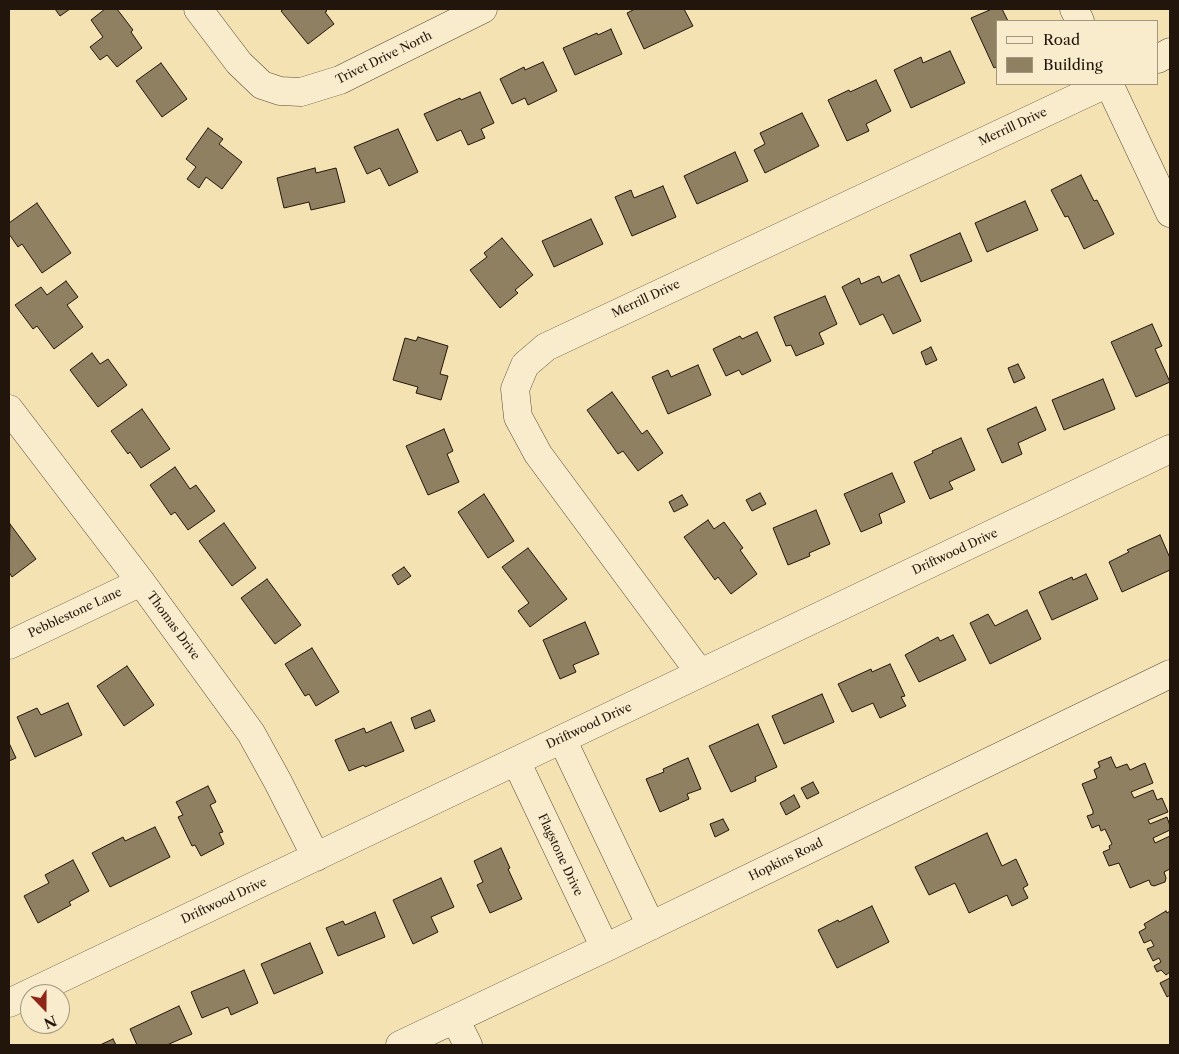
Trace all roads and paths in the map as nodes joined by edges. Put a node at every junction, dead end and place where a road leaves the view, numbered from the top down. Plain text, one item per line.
1 (198, 9) edge
2 (483, 9) edge
3 (1106, 85) edge
4 (1108, 85) edge
5 (1170, 213) edge
6 (9, 409) edge
7 (1170, 449) edge
8 (141, 582) junction
9 (9, 645) edge
10 (700, 674) junction
11 (1170, 674) edge
12 (562, 739) junction
13 (516, 761) junction
14 (316, 857) junction
15 (651, 926) junction
16 (604, 948) junction
17 (9, 1003) edge
18 (455, 1019) junction
19 (400, 1045) edge
20 (468, 1045) edge

1 - 2 street, Trivet Drive North
3 - 10 street, Merrill Drive
4 - 5 street
6 - 8 street, Thomas Drive
7 - 10 street, Driftwood Drive
8 - 9 street, Pebblestone Lane
8 - 14 street, Thomas Drive
10 - 12 street, Driftwood Drive
11 - 15 street, Hopkins Road
12 - 13 street, Driftwood Drive
12 - 15 street
13 - 14 street, Driftwood Drive
13 - 16 street, Flagstone Drive
14 - 17 street, Driftwood Drive
15 - 16 street, Hopkins Road
16 - 18 street, Hopkins Road
18 - 19 street, Hopkins Road
18 - 20 street

